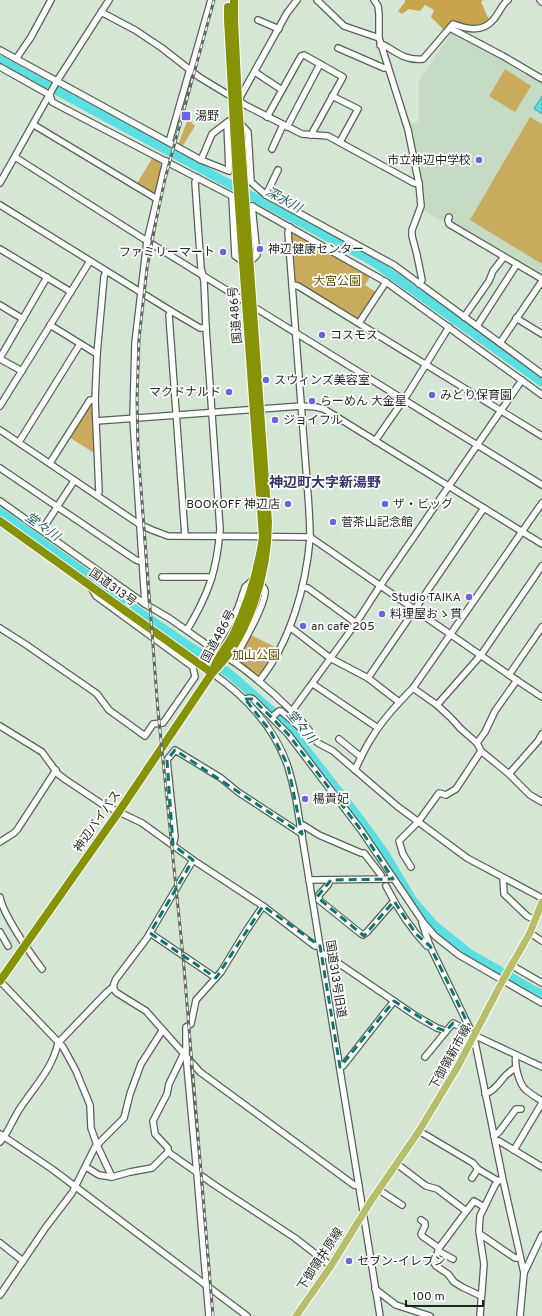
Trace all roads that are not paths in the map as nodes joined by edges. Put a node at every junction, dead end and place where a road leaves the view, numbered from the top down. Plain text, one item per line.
1 (51, 0) edge
2 (109, 0) edge
3 (211, 0) edge
4 (229, 0) edge
5 (234, 0) edge
6 (297, 0) edge
7 (317, 0) edge
8 (374, 0) edge
9 (508, 0) edge
10 (101, 12) junction
11 (258, 20) dead end
12 (450, 28) junction
13 (279, 29) junction
14 (380, 42) junction
15 (338, 48) dead end
16 (0, 50) edge
17 (16, 59) junction
18 (320, 64) junction
19 (0, 67) edge
20 (388, 68) junction
21 (190, 70) junction
22 (255, 72) junction
23 (542, 79) edge
24 (57, 81) junction
25 (282, 90) junction
26 (50, 95) junction
27 (332, 96) junction
28 (235, 99) junction
29 (268, 117) junction
30 (234, 121) junction
31 (34, 125) junction
32 (285, 126) junction
33 (311, 135) junction
34 (169, 142) junction
35 (340, 142) junction
36 (272, 149) dead end
37 (15, 157) junction
38 (201, 160) junction
39 (166, 161) junction
40 (278, 170) dead end
41 (198, 178) junction
42 (0, 183) edge
43 (419, 184) junction
44 (266, 195) junction
45 (157, 199) junction
46 (0, 205) edge
47 (448, 217) dead end
48 (290, 227) junction
49 (148, 241) junction
50 (0, 248) edge
51 (504, 257) junction
52 (90, 261) junction
53 (246, 262) junction
54 (517, 264) junction
55 (106, 271) junction
56 (202, 274) junction
57 (47, 277) junction
58 (542, 280) edge
59 (386, 282) junction
60 (419, 284) junction
61 (293, 285) junction
62 (71, 292) junction
63 (140, 292) junction
64 (249, 304) junction
65 (0, 305) edge
66 (171, 311) junction
67 (464, 317) junction
68 (516, 318) junction
69 (23, 320) junction
70 (359, 324) junction
71 (50, 325) junction
72 (477, 326) junction
73 (449, 327) junction
74 (206, 328) junction
75 (295, 332) junction
76 (541, 332) edge
77 (500, 343) junction
78 (80, 344) junction
79 (97, 354) junction
80 (0, 359) edge
81 (425, 365) junction
82 (22, 371) junction
83 (542, 374) edge
84 (522, 380) junction
85 (542, 395) edge
86 (404, 399) junction
87 (95, 400) junction
88 (0, 406) edge
89 (301, 406) junction
90 (257, 410) junction
91 (500, 410) junction
92 (212, 413) junction
93 (176, 416) junction
94 (133, 418) junction
95 (96, 421) junction
96 (0, 430) edge
97 (542, 436) edge
98 (375, 441) junction
99 (19, 442) junction
100 (477, 445) junction
101 (50, 463) junction
102 (0, 468) edge
103 (74, 481) junction
104 (542, 485) edge
105 (448, 486) junction
106 (97, 495) junction
107 (0, 501) edge
108 (542, 503) edge
109 (57, 506) junction
110 (484, 508) junction
111 (0, 521) edge
112 (139, 524) junction
113 (42, 530) junction
114 (522, 531) junction
115 (185, 536) junction
116 (220, 536) junction
117 (265, 537) junction
118 (310, 537) junction
119 (542, 544) edge
120 (142, 562) junction
121 (542, 566) edge
122 (162, 577) dead end
123 (212, 577) junction
124 (257, 581) junction
125 (88, 584) junction
126 (380, 586) junction
127 (302, 588) junction
128 (145, 604) junction
129 (414, 610) junction
130 (356, 624) junction
131 (290, 627) junction
132 (542, 627) edge
133 (0, 628) edge
134 (187, 630) junction
135 (451, 634) junction
136 (481, 655) junction
137 (330, 658) junction
138 (216, 666) junction
139 (509, 674) junction
140 (368, 678) junction
141 (517, 680) junction
142 (259, 681) junction
143 (313, 684) junction
144 (413, 688) junction
145 (541, 694) edge
146 (245, 699) junction
147 (400, 702) junction
148 (437, 705) junction
149 (292, 712) junction
150 (272, 717) junction
151 (0, 726) edge
152 (378, 728) junction
153 (542, 734) edge
154 (339, 739) dead end
155 (318, 743) junction
156 (477, 743) junction
157 (481, 751) junction
158 (361, 757) junction
159 (56, 770) junction
160 (355, 770) junction
161 (509, 774) junction
162 (541, 800) edge
163 (118, 813) junction
164 (418, 822) junction
165 (300, 826) junction
166 (302, 834) junction
167 (0, 842) edge
168 (173, 845) junction
169 (193, 860) junction
170 (411, 867) dead end
171 (381, 875) dead end
172 (503, 878) junction
173 (393, 879) junction
174 (309, 880) junction
175 (330, 880) junction
176 (386, 886) dead end
177 (0, 897) edge
178 (542, 898) edge
179 (394, 901) junction
180 (542, 902) edge
181 (263, 906) junction
182 (535, 920) junction
183 (423, 922) junction
184 (0, 932) edge
185 (150, 933) junction
186 (530, 933) junction
187 (542, 941) edge
188 (25, 944) junction
189 (8, 946) dead end
190 (320, 946) junction
191 (430, 946) junction
192 (321, 953) junction
193 (511, 965) junction
194 (42, 969) dead end
195 (504, 977) junction
196 (216, 978) junction
197 (0, 981) edge
198 (542, 982) edge
199 (113, 986) junction
200 (394, 1001) junction
201 (542, 1003) edge
202 (162, 1031) junction
203 (446, 1031) junction
204 (474, 1032) junction
205 (58, 1044) junction
206 (185, 1054) junction
207 (516, 1055) junction
208 (425, 1057) dead end
209 (340, 1067) junction
210 (542, 1067) edge
211 (516, 1068) junction
212 (486, 1094) junction
213 (542, 1102) edge
214 (521, 1109) dead end
215 (419, 1131) junction
216 (3, 1135) edge
217 (494, 1139) junction
218 (0, 1142) edge
219 (97, 1145) junction
220 (514, 1150) junction
221 (168, 1152) junction
222 (397, 1164) junction
223 (542, 1166) edge
224 (86, 1167) junction
225 (478, 1169) junction
226 (197, 1174) junction
227 (112, 1177) junction
228 (472, 1178) dead end
229 (500, 1180) junction
230 (359, 1186) junction
231 (76, 1187) junction
232 (379, 1190) junction
233 (402, 1205) dead end
234 (484, 1207) junction
235 (466, 1211) junction
236 (362, 1214) junction
237 (421, 1220) dead end
238 (480, 1234) junction
239 (542, 1235) edge
240 (0, 1243) edge
241 (439, 1249) junction
242 (520, 1258) junction
243 (453, 1259) dead end
244 (23, 1261) junction
245 (331, 1266) junction
246 (524, 1273) junction
247 (206, 1285) junction
248 (375, 1288) junction
249 (0, 1295) edge
250 (481, 1296) junction
251 (208, 1316) edge
252 (247, 1316) edge
253 (296, 1316) edge
254 (380, 1316) edge
255 (430, 1316) edge
256 (480, 1316) edge
257 (520, 1316) edge

1 - 17 street
2 - 10 street
3 - 21 street
4 - 28 highway, 国道486号
5 - 28 highway, 国道486号
6 - 13 street
7 - 14 street
8 - 14 street
9 - 12 street
10 - 21 street
10 - 24 street
11 - 13 street
12 - 14 street
12 - 23 street
13 - 22 street
14 - 20 street
15 - 20 street
16 - 17 street
17 - 24 street
18 - 25 street
18 - 27 street
18 - 32 street
19 - 26 street
20 - 43 street
21 - 28 street
21 - 34 street
22 - 25 street
22 - 28 street
24 - 26 street
24 - 34 street
25 - 29 street
26 - 31 street
26 - 39 street
27 - 33 street
27 - 35 street
28 - 29 street
28 - 30 highway, 国道486号
29 - 32 street
30 - 38 street
30 - 38 street
30 - 44 street
30 - 53 highway, 国道486号
31 - 37 street
31 - 45 street
32 - 33 street
32 - 36 street
33 - 35 street
34 - 38 street
35 - 43 street
37 - 42 street
37 - 49 street
39 - 41 street
39 - 45 street
40 - 44 street
41 - 53 street
41 - 56 street
43 - 60 street
44 - 60 street
45 - 49 street
46 - 52 street
47 - 51 street
48 - 53 street
48 - 59 street
48 - 61 street
49 - 56 street
49 - 63 street
50 - 57 street
51 - 54 street
51 - 67 street
52 - 55 street
52 - 62 street
53 - 64 highway, 国道486号
54 - 58 street
54 - 72 street
55 - 63 street
55 - 79 street
56 - 64 street
56 - 74 street
57 - 62 street
57 - 69 street
58 - 68 street
59 - 70 street
59 - 73 street
60 - 67 street
61 - 70 street
61 - 75 street
62 - 71 street
63 - 66 street
63 - 94 street
64 - 75 street
64 - 90 highway, 国道486号
65 - 69 street
66 - 74 street
66 - 93 street
67 - 72 street
68 - 76 street
68 - 77 street
69 - 80 street
70 - 81 street
71 - 78 street
71 - 82 street
72 - 77 street
73 - 81 street
73 - 84 street
74 - 92 street
75 - 86 street
75 - 89 street
77 - 83 street
78 - 79 street
78 - 99 street
79 - 87 street
80 - 82 street
81 - 86 street
81 - 91 street
82 - 88 street
84 - 85 street
84 - 91 street
86 - 98 street
86 - 100 street
87 - 95 street
87 - 101 street
89 - 90 street
89 - 98 street
89 - 118 street
90 - 92 street
90 - 117 highway, 国道486号
91 - 97 street
91 - 100 street
92 - 93 street
92 - 116 street
93 - 94 street
93 - 115 street
94 - 95 street
94 - 112 street
95 - 106 street
96 - 99 street
98 - 105 street
99 - 101 street
100 - 104 street
100 - 105 street
101 - 103 street
102 - 109 street
103 - 106 street
103 - 109 street
105 - 110 street
105 - 126 street
106 - 112 street
107 - 113 street
108 - 114 street
109 - 113 street
109 - 120 street
110 - 114 street
110 - 129 street
111 - 125 highway, 国道313号
112 - 115 street
112 - 120 street
113 - 128 street
114 - 119 street
114 - 135 street
115 - 116 street
116 - 117 street
116 - 123 street
117 - 118 street
117 - 124 highway, 国道486号
118 - 126 street
118 - 127 street
120 - 128 street
121 - 136 street
122 - 123 street
123 - 134 street
124 - 134 street
124 - 138 highway, 国道486号
124 - 142 street
125 - 133 street
125 - 138 highway, 国道313号
126 - 129 street
126 - 130 street
127 - 130 street
127 - 131 street
128 - 134 street
129 - 135 street
129 - 140 street
130 - 137 street
131 - 137 street
131 - 142 street
132 - 139 street
135 - 136 street
135 - 144 street
136 - 139 street
136 - 148 street
137 - 140 street
137 - 143 street
138 - 146 street, 国道313号旧道
138 - 163 highway, 神辺バイパス
139 - 141 street
140 - 147 street
141 - 145 street
141 - 156 street
142 - 149 street
143 - 149 street
143 - 152 street
144 - 147 street
144 - 148 street
146 - 150 street
146 - 165 street, 国道313号旧道
147 - 152 street
148 - 156 street
149 - 155 street
150 - 155 street
150 - 173 street
151 - 159 street
152 - 158 street
153 - 161 street
154 - 158 street
155 - 160 street
156 - 157 street
157 - 161 street
157 - 164 street
158 - 160 street
159 - 163 street
159 - 167 street
160 - 164 street
161 - 162 street
163 - 168 street
163 - 188 highway, 神辺バイパス
164 - 170 street
164 - 172 street
165 - 166 street, 国道313号旧道
165 - 171 street
166 - 168 street
166 - 174 street, 国道313号旧道
168 - 169 street
169 - 181 street
169 - 185 street
172 - 178 street
172 - 182 street
173 - 175 street
173 - 183 street
174 - 175 street
174 - 190 street, 国道313号旧道
175 - 179 street
176 - 179 street
177 - 188 street
179 - 191 street
180 - 182 main road, 下御領新市線
181 - 190 street
181 - 196 street
182 - 186 main road, 下御領新市線
183 - 191 street
183 - 195 street
184 - 189 street
185 - 196 street
185 - 199 street
186 - 187 street
186 - 193 main road, 下御領新市線
188 - 194 street
188 - 197 highway, 神辺バイパス
190 - 192 street, 国道313号旧道
191 - 204 street
192 - 200 street
192 - 209 street, 国道313号旧道
193 - 195 main road, 下御領新市線
193 - 198 street
195 - 201 street
195 - 204 main road, 下御領新市線
196 - 206 street
197 - 205 street
199 - 202 street
199 - 205 street
200 - 203 street
200 - 209 street
202 - 206 street
202 - 219 street
203 - 204 street
203 - 208 street
204 - 207 street
204 - 212 street
204 - 215 main road, 下御領新市線
205 - 216 street
205 - 219 street
206 - 221 street
206 - 226 street
206 - 230 street
207 - 210 street
207 - 211 street
209 - 230 street, 国道313号旧道
211 - 212 street
211 - 213 street
212 - 217 street
213 - 220 street
214 - 217 street
215 - 222 main road, 下御領新市線
215 - 225 street
216 - 218 street
216 - 231 street
217 - 220 street
217 - 229 street
219 - 224 street
219 - 227 street
220 - 223 street
221 - 226 street
221 - 227 street
222 - 232 main road, 下御領新市線
222 - 235 street
224 - 227 street
224 - 231 street
225 - 228 street
225 - 229 street
226 - 245 street
226 - 247 street
229 - 234 street
229 - 242 street
230 - 236 street, 国道313号旧道
231 - 244 street
231 - 247 street
232 - 233 street
232 - 236 main road, 下御領新市線
234 - 235 street
234 - 238 street
235 - 241 street
236 - 245 main road, 下御領井原線
236 - 248 street, 国道313号旧道
237 - 241 street
238 - 242 street
238 - 250 street
239 - 246 street
240 - 244 street
241 - 243 street
241 - 250 street
242 - 246 street
244 - 249 street
245 - 253 main road, 下御領井原線
246 - 257 street
247 - 251 street
247 - 252 street
248 - 254 street, 国道313号旧道
248 - 255 street
250 - 256 street

